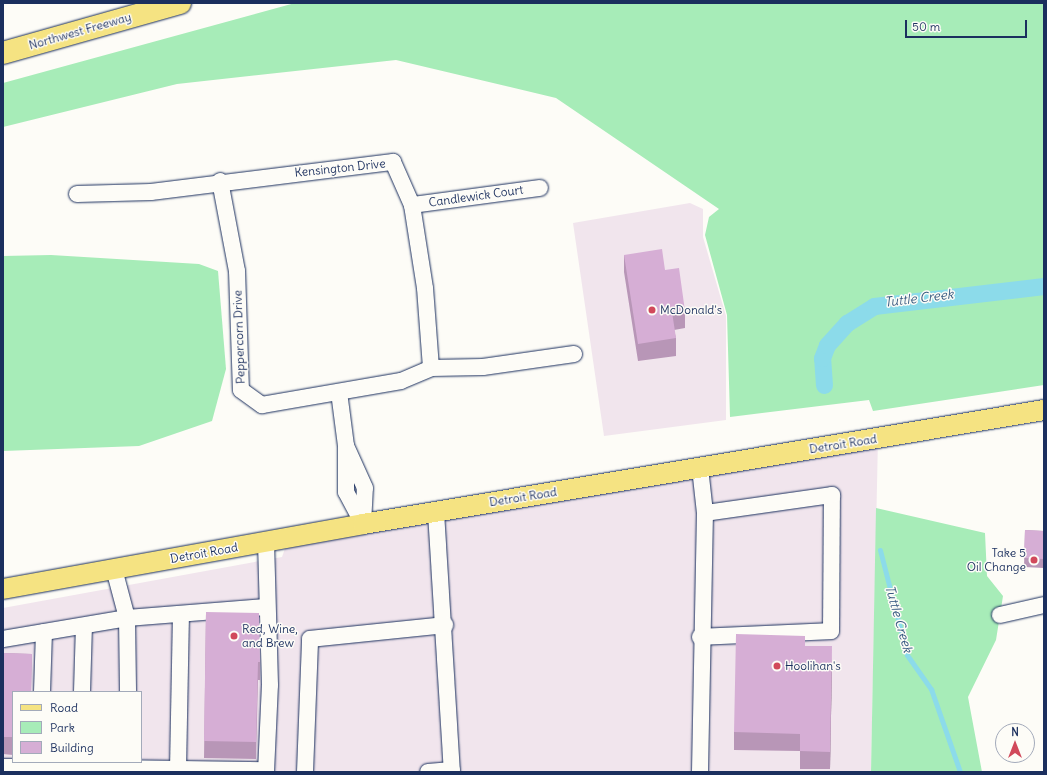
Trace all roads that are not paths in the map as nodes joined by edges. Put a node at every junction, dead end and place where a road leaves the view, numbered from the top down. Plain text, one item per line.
1 (180, 3) edge
2 (3, 53) edge
3 (220, 181) junction
4 (540, 188) dead end
5 (77, 194) dead end
6 (412, 205) junction
7 (574, 354) dead end
8 (431, 368) junction
9 (339, 392) junction
10 (1044, 410) edge
11 (700, 468) junction
12 (436, 512) junction
13 (705, 513) junction
14 (363, 524) junction
15 (266, 541) junction
16 (114, 569) junction
17 (3, 589) edge
18 (1044, 605) edge
19 (266, 607) junction
20 (181, 614) junction
21 (1000, 615) dead end
22 (127, 618) junction
23 (445, 625) junction
24 (84, 626) junction
25 (44, 632) junction
26 (700, 637) junction
27 (3, 639) edge
28 (42, 691) edge
29 (82, 691) edge
30 (128, 691) edge
31 (40, 764) edge
32 (81, 764) edge
33 (3, 766) edge
34 (129, 767) edge
35 (178, 769) junction
36 (266, 771) edge
37 (452, 771) edge
38 (305, 772) edge
39 (428, 772) edge
40 (700, 772) edge

1 - 2 highway, Northwest Freeway
3 - 5 street, Kensington Drive
3 - 6 street, Kensington Drive
3 - 9 street, Peppercorn Drive
4 - 6 street, Candlewick Court
6 - 8 street, Kensington Drive
7 - 8 street, Peppercorn Drive
8 - 9 street, Peppercorn Drive
9 - 14 street
10 - 11 main road, Detroit Road
11 - 12 main road, Detroit Road
11 - 13 street
12 - 14 main road, Detroit Road
12 - 23 street
13 - 26 street
13 - 26 street
14 - 15 main road, Detroit Road
15 - 16 main road, Detroit Road
15 - 19 street
16 - 17 main road, Detroit Road
16 - 22 street
18 - 21 street
19 - 20 street
19 - 36 street
20 - 22 street
20 - 35 street
22 - 24 street
22 - 30 street
23 - 37 street
23 - 38 street
24 - 25 street
24 - 29 street
25 - 27 street
25 - 28 street
26 - 40 street
31 - 32 street
31 - 33 street
32 - 34 street
34 - 35 street
35 - 36 street
37 - 39 street

